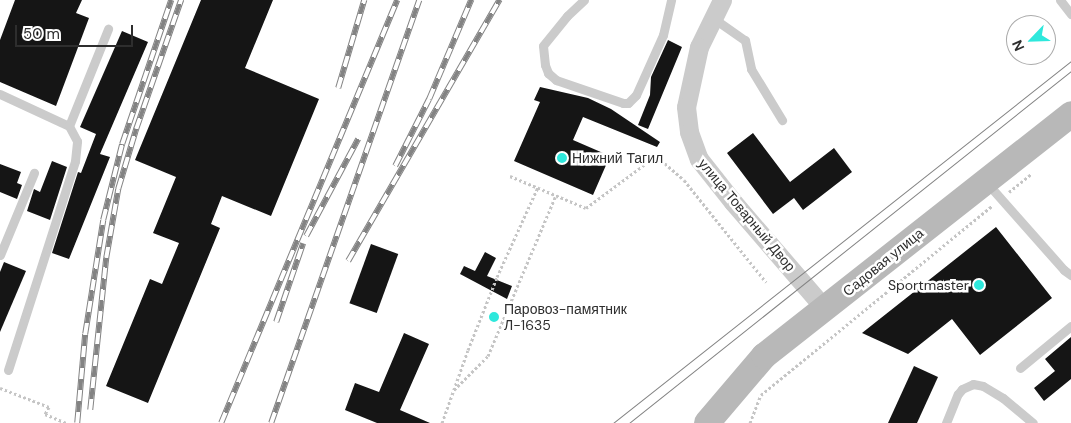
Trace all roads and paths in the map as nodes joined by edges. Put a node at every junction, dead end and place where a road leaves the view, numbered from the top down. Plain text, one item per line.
1 (584, 0) edge
2 (671, 0) edge
3 (722, 0) edge
4 (1060, 0) edge
5 (1071, 14) edge
6 (713, 18) junction
7 (108, 29) dead end
8 (0, 94) edge
9 (1071, 114) edge
10 (782, 120) dead end
11 (70, 126) junction
12 (1036, 170) dead end
13 (34, 172) dead end
14 (510, 176) dead end
15 (538, 187) junction
16 (993, 190) junction
17 (556, 195) junction
18 (0, 255) edge
19 (1071, 274) edge
20 (766, 282) dead end
21 (825, 308) junction
22 (1071, 326) edge
23 (1020, 368) dead end
24 (8, 370) dead end
25 (0, 388) edge
26 (454, 390) junction
27 (66, 423) edge
28 (442, 423) edge
29 (706, 423) edge
30 (750, 423) edge
31 (946, 423) edge
32 (1033, 423) edge

1 - 2 lane
3 - 6 street, улица Товарный Двор
4 - 5 lane
6 - 10 lane
6 - 21 street, улица Товарный Двор
7 - 11 lane
8 - 11 lane
9 - 16 main road, Садовая улица
11 - 24 lane
12 - 16 path
13 - 18 lane
14 - 15 path
15 - 17 path
15 - 26 path
16 - 19 lane
16 - 21 main road, Садовая улица
16 - 30 path
17 - 20 path
17 - 26 path
21 - 29 main road, Садовая улица
22 - 23 lane
25 - 27 path
26 - 28 path
31 - 32 lane

